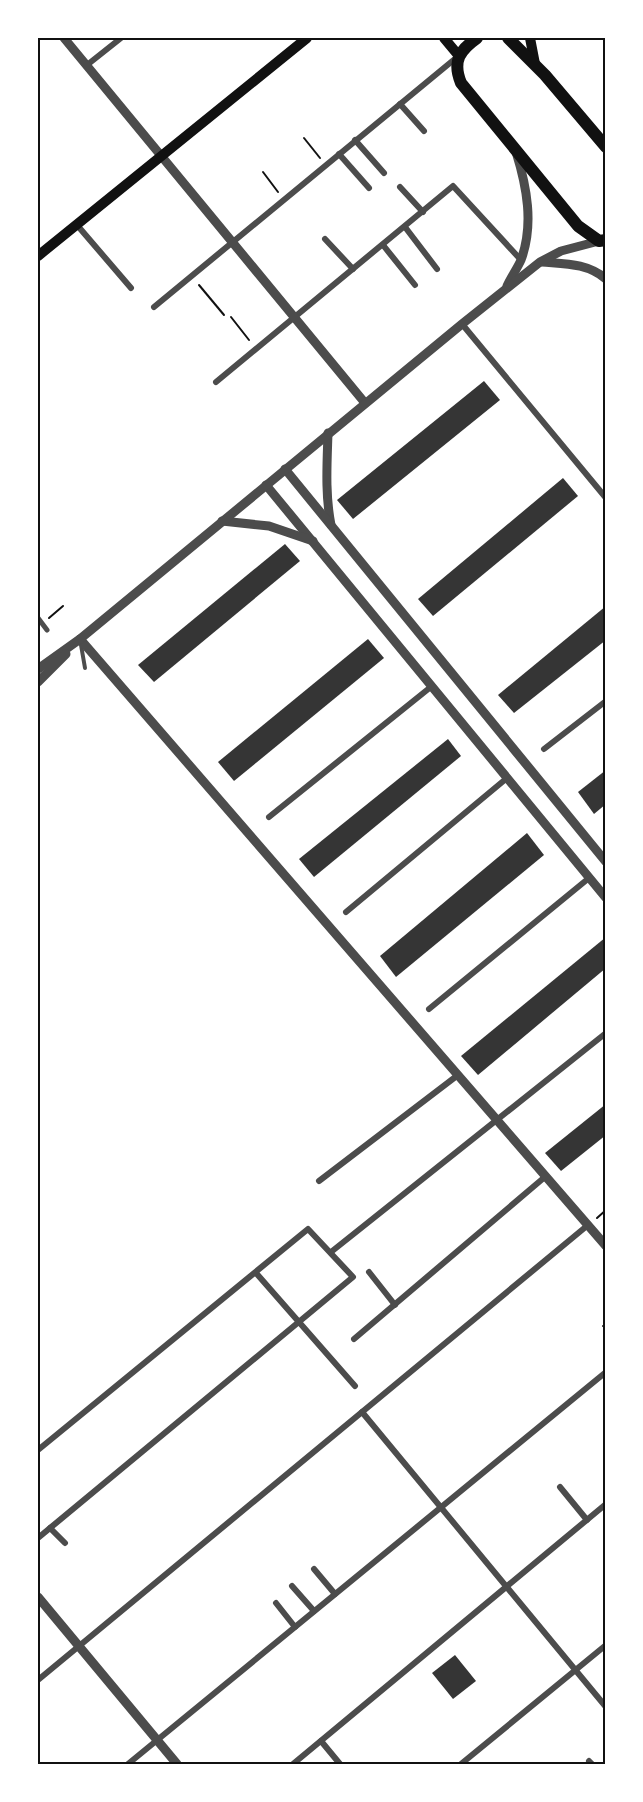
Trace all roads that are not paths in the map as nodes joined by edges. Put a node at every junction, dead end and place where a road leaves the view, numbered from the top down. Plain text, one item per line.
1 (64, 38) edge
2 (121, 38) edge
3 (307, 38) edge
4 (444, 38) edge
5 (508, 38) edge
6 (530, 38) edge
7 (470, 42) edge
8 (535, 64) junction
9 (87, 65) junction
10 (400, 104) junction
11 (424, 131) dead end
12 (355, 140) junction
13 (606, 147) edge
14 (515, 150) junction
15 (339, 154) junction
16 (162, 156) junction
17 (384, 173) dead end
18 (369, 188) dead end
19 (400, 188) dead end
20 (423, 212) junction
21 (77, 225) junction
22 (405, 227) junction
23 (324, 239) dead end
24 (232, 242) junction
25 (603, 243) edge
26 (382, 245) junction
27 (38, 256) edge
28 (521, 260) junction
29 (540, 262) junction
30 (353, 269) junction
31 (437, 269) dead end
32 (606, 279) edge
33 (415, 285) dead end
34 (131, 288) dead end
35 (505, 290) junction
36 (154, 307) dead end
37 (295, 317) junction
38 (462, 324) junction
39 (216, 382) dead end
40 (365, 403) junction
41 (328, 434) junction
42 (285, 470) junction
43 (266, 485) junction
44 (606, 498) edge
45 (222, 521) junction
46 (331, 528) junction
47 (315, 542) junction
48 (38, 618) edge
49 (47, 630) dead end
50 (80, 639) junction
51 (85, 668) dead end
52 (38, 669) edge
53 (38, 682) edge
54 (432, 686) junction
55 (606, 701) edge
56 (544, 749) dead end
57 (507, 778) junction
58 (269, 817) dead end
59 (606, 862) edge
60 (589, 878) junction
61 (606, 898) edge
62 (346, 912) dead end
63 (429, 1009) dead end
64 (606, 1033) edge
65 (458, 1076) junction
66 (496, 1119) junction
67 (546, 1176) junction
68 (320, 1181) dead end
69 (588, 1225) junction
70 (606, 1246) edge
71 (331, 1252) junction
72 (369, 1272) dead end
73 (256, 1273) junction
74 (395, 1305) junction
75 (299, 1322) junction
76 (354, 1339) dead end
77 (606, 1372) edge
78 (355, 1386) dead end
79 (362, 1412) junction
80 (38, 1450) edge
81 (560, 1487) dead end
82 (606, 1504) edge
83 (441, 1507) junction
84 (587, 1520) junction
85 (50, 1528) junction
86 (38, 1538) edge
87 (65, 1543) dead end
88 (314, 1569) dead end
89 (292, 1586) dead end
90 (507, 1587) junction
91 (335, 1594) junction
92 (38, 1598) edge
93 (276, 1603) dead end
94 (314, 1611) junction
95 (295, 1627) junction
96 (606, 1645) edge
97 (78, 1647) junction
98 (575, 1670) junction
99 (38, 1680) edge
100 (606, 1707) edge
101 (157, 1740) junction
102 (321, 1742) junction
103 (128, 1764) edge
104 (177, 1764) edge
105 (293, 1764) edge
106 (340, 1764) edge
107 (461, 1764) edge

1 - 9 street
2 - 9 street
3 - 16 main road
4 - 7 main road
5 - 8 highway
6 - 8 main road
7 - 10 street
7 - 14 highway
8 - 13 highway
9 - 16 street
10 - 11 street
10 - 12 street
12 - 15 street
12 - 17 street
14 - 25 highway
14 - 28 street
15 - 18 street
15 - 24 street
16 - 21 main road
16 - 24 street
19 - 20 street
20 - 22 street
20 - 28 street
21 - 27 main road
21 - 34 street
22 - 26 street
22 - 31 street
23 - 30 street
24 - 36 street
24 - 37 street
25 - 29 street
26 - 30 street
26 - 33 street
28 - 35 street
29 - 32 street
29 - 35 street
30 - 37 street
35 - 38 street
37 - 39 street
37 - 40 street
38 - 40 street
38 - 44 street
40 - 41 street
41 - 42 street
41 - 46 street
42 - 43 street
42 - 46 street
43 - 45 street
43 - 47 street
45 - 47 street
45 - 50 street
46 - 59 street
47 - 54 street
48 - 49 street
50 - 51 lane
50 - 52 street
50 - 53 street
50 - 65 street
54 - 57 street
54 - 58 street
55 - 56 street
57 - 60 street
57 - 62 street
60 - 61 street
60 - 63 street
64 - 66 street
65 - 66 street
65 - 68 street
66 - 67 street
66 - 71 street
67 - 69 street
67 - 74 street
69 - 70 street
69 - 79 street
71 - 73 street
71 - 75 street
72 - 74 street
73 - 75 street
73 - 80 street
74 - 76 street
75 - 78 street
75 - 85 street
77 - 83 street
79 - 83 street
79 - 97 street
81 - 84 street
82 - 84 street
83 - 90 street
83 - 91 street
84 - 90 street
85 - 86 street
85 - 87 street
88 - 91 street
89 - 94 street
90 - 98 street
90 - 102 street
91 - 94 street
92 - 97 street
93 - 95 street
94 - 95 street
95 - 101 street
96 - 98 street
97 - 99 street
97 - 101 street
98 - 100 street
98 - 107 street
101 - 103 street
101 - 104 street
102 - 105 street
102 - 106 street

